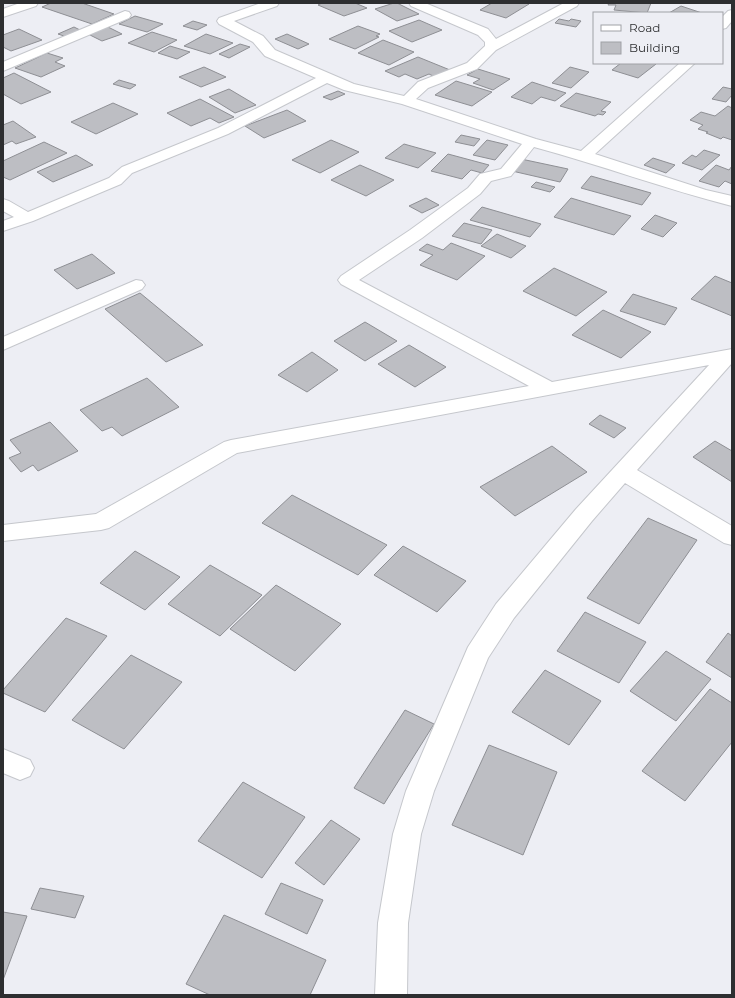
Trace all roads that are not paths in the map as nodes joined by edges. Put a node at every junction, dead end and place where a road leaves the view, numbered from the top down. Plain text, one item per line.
1 (32, 3) edge
2 (273, 3) edge
3 (415, 3) edge
4 (573, 3) edge
5 (730, 8) edge
6 (3, 13) edge
7 (125, 15) dead end
8 (723, 23) edge
9 (491, 47) junction
10 (687, 64) edge
11 (3, 66) edge
12 (326, 78) junction
13 (407, 101) junction
14 (531, 142) junction
15 (584, 156) junction
16 (732, 201) edge
17 (3, 204) edge
18 (27, 218) junction
19 (3, 226) edge
20 (136, 285) dead end
21 (3, 344) edge
22 (729, 356) edge
23 (550, 389) junction
24 (623, 472) junction
25 (3, 533) edge
26 (732, 537) edge
27 (391, 995) edge

1 - 6 street
2 - 12 street
3 - 9 street
4 - 9 street
5 - 8 street
7 - 11 street
9 - 13 street
10 - 15 street
12 - 13 street
12 - 18 street
13 - 14 street
14 - 15 street
14 - 23 street
15 - 16 street
17 - 18 street
18 - 19 street
20 - 21 street
22 - 23 street
22 - 24 street
23 - 25 street
24 - 26 street
24 - 27 street

